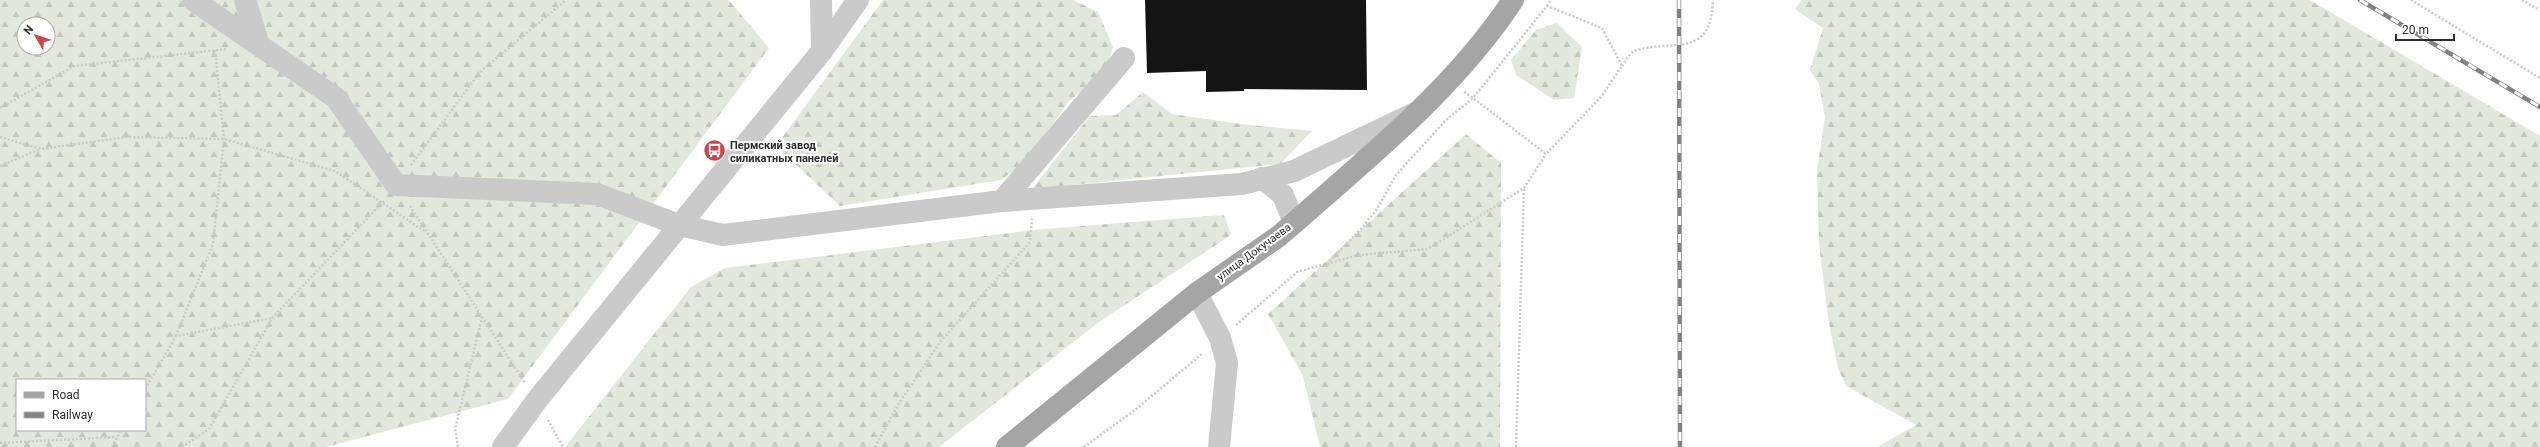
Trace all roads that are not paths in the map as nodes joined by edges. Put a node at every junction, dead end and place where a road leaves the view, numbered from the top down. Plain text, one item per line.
1 (194, 0) edge
2 (244, 0) edge
3 (821, 0) edge
4 (858, 0) edge
5 (1513, 0) edge
6 (259, 45) junction
7 (822, 51) junction
8 (1124, 58) dead end
9 (1423, 109) junction
10 (1262, 178) junction
11 (1002, 201) junction
12 (1294, 224) junction
13 (679, 225) junction
14 (1197, 293) junction
15 (503, 447) edge
16 (1007, 447) edge
17 (1219, 447) edge

1 - 6 street
2 - 6 street
3 - 7 street
4 - 7 street
5 - 9 main road, улица Докучаева
6 - 13 street
7 - 13 street
8 - 11 street
9 - 10 street
9 - 12 main road, улица Докучаева
10 - 11 street
10 - 12 street
11 - 13 street
12 - 14 main road, улица Докучаева
13 - 15 street
14 - 16 main road, улица Докучаева
14 - 17 street

